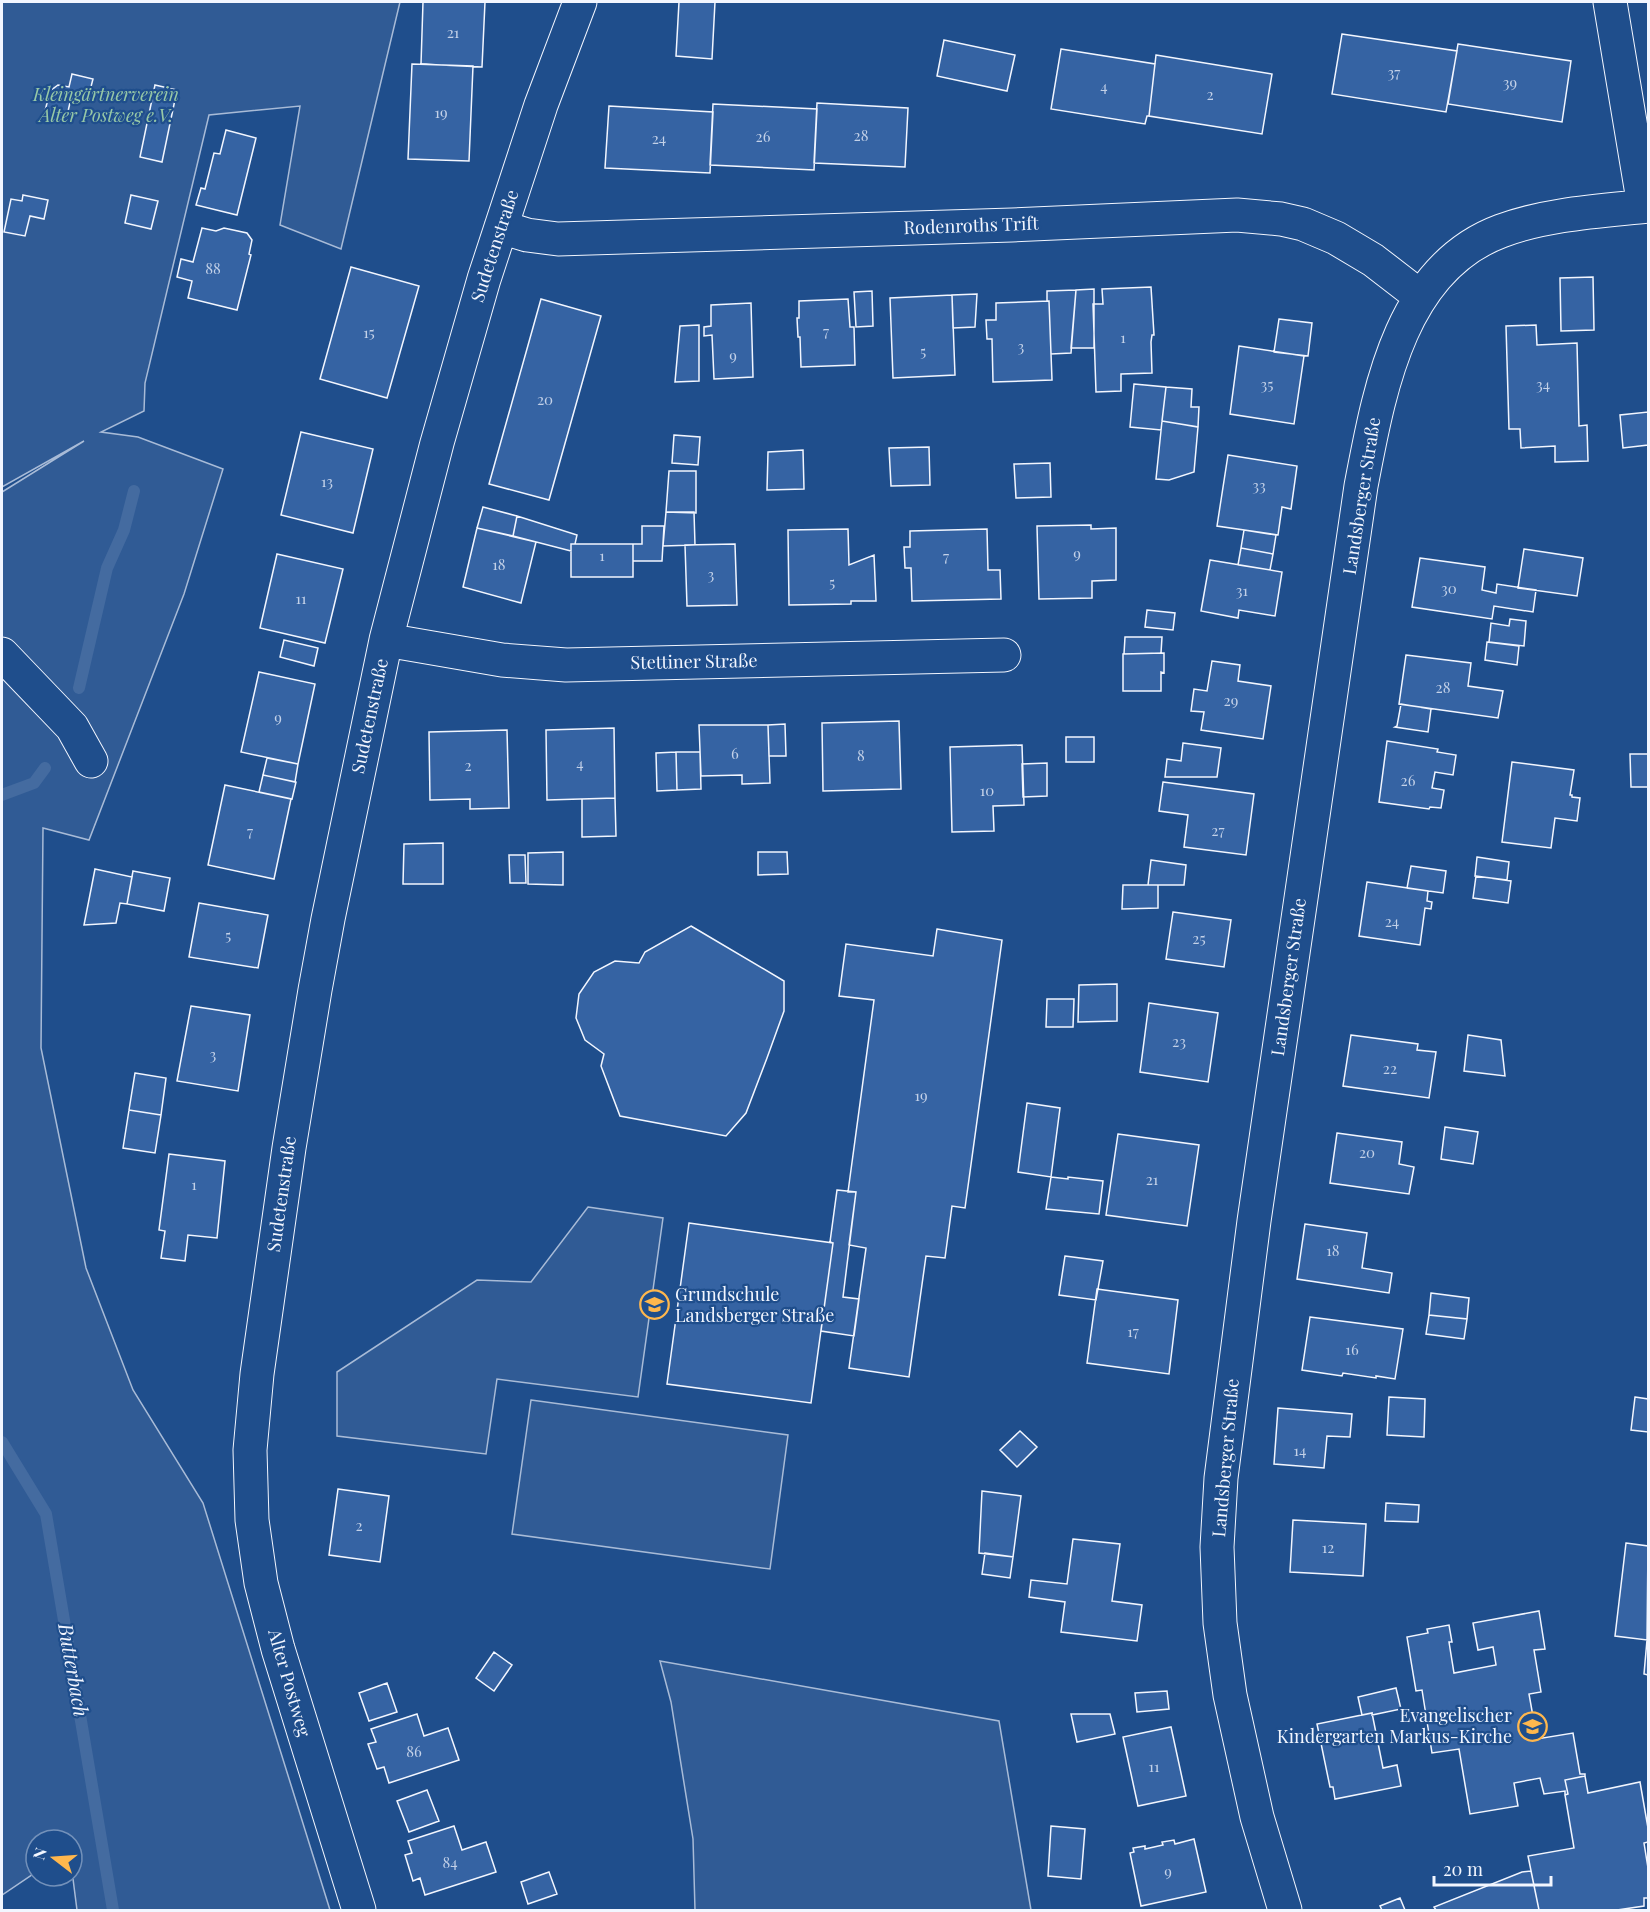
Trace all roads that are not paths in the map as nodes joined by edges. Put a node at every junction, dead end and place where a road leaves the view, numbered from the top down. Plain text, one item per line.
1 (580, 2) edge
2 (1610, 2) edge
3 (1646, 206) edge
4 (501, 227) junction
5 (1421, 297) junction
6 (386, 640) junction
7 (2, 654) edge
8 (1005, 655) dead end
9 (91, 761) dead end
10 (250, 1450) joint
11 (359, 1911) edge
12 (1285, 1911) edge

1 - 4 street, Sudetenstraße
2 - 3 street, Landsberger Straße
3 - 5 street, Landsberger Straße
4 - 5 street, Rodenroths Trift
4 - 6 street, Sudetenstraße
5 - 12 street, Landsberger Straße
6 - 8 street, Stettiner Straße
6 - 10 street, Sudetenstraße
7 - 9 street
10 - 11 street, Alter Postweg

